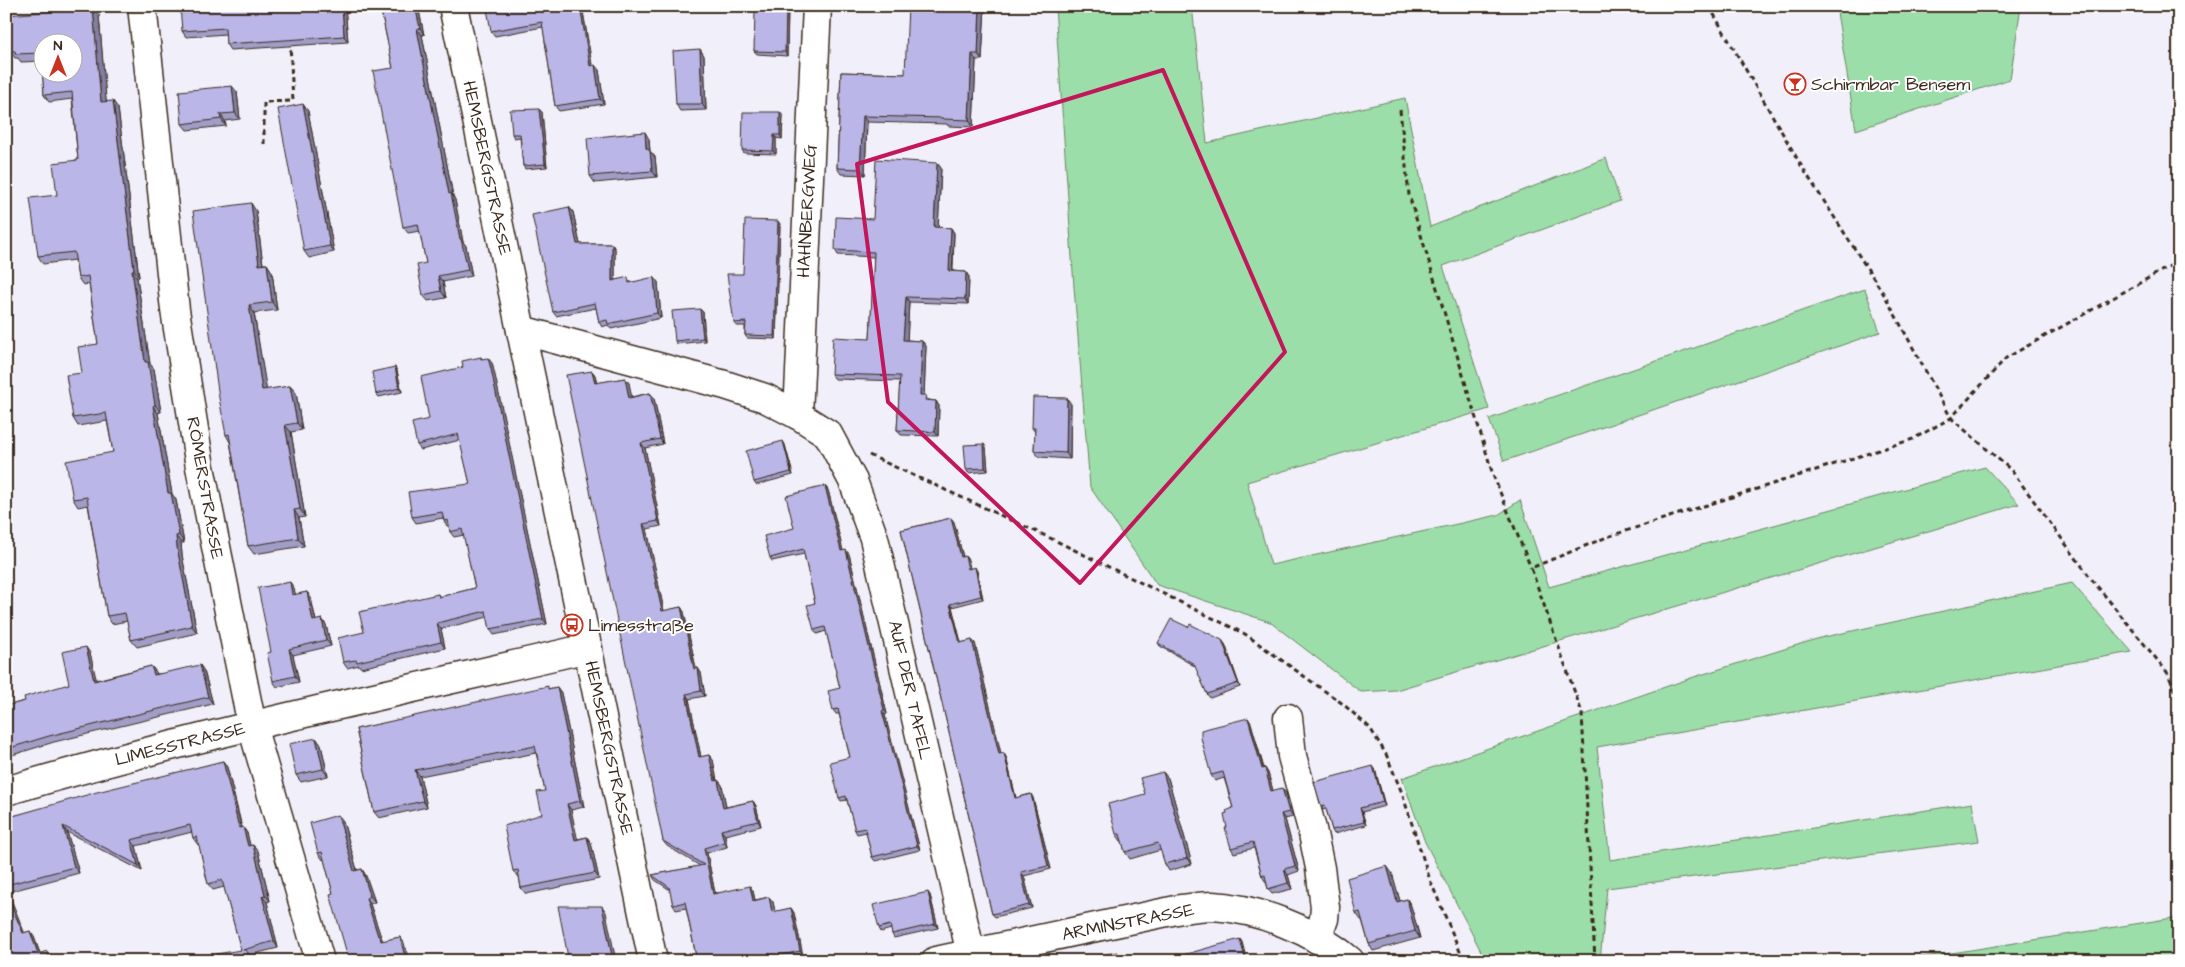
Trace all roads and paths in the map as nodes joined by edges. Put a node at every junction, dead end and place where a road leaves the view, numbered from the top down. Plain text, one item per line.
1 (142, 6) edge
2 (453, 6) edge
3 (817, 6) edge
4 (1709, 6) edge
5 (289, 35) edge
6 (1400, 110) dead end
7 (264, 144) dead end
8 (2179, 261) edge
9 (521, 330) junction
10 (798, 415) junction
11 (1951, 418) junction
12 (828, 434) junction
13 (1531, 568) junction
14 (588, 648) junction
15 (2179, 699) edge
16 (1288, 718) dead end
17 (252, 726) junction
18 (6, 791) edge
19 (1317, 939) junction
20 (971, 954) junction
21 (320, 961) edge
22 (653, 961) edge
23 (936, 961) edge
24 (1350, 961) edge
25 (1464, 961) edge
26 (1596, 961) edge

1 - 17 street, RÖMERSTRASSE
2 - 9 street, HEMSBERGSTRASSE
3 - 10 street, HAHNBERGWEG
4 - 11 path
5 - 7 path
6 - 13 path
8 - 11 path
9 - 10 street
9 - 14 street, HEMSBERGSTRASSE
10 - 12 street
11 - 13 path
11 - 15 path
12 - 20 street, AUF DER TAFEL
12 - 25 path
13 - 26 path
14 - 17 street, LIMESSTRASSE
14 - 22 street, HEMSBERGSTRASSE
16 - 19 street
17 - 18 street, LIMESSTRASSE
17 - 21 street, RÖMERSTRASSE
19 - 20 street, ARMINSTRASSE
19 - 24 street, ARMINSTRASSE
20 - 23 street, ARMINSTRASSE

